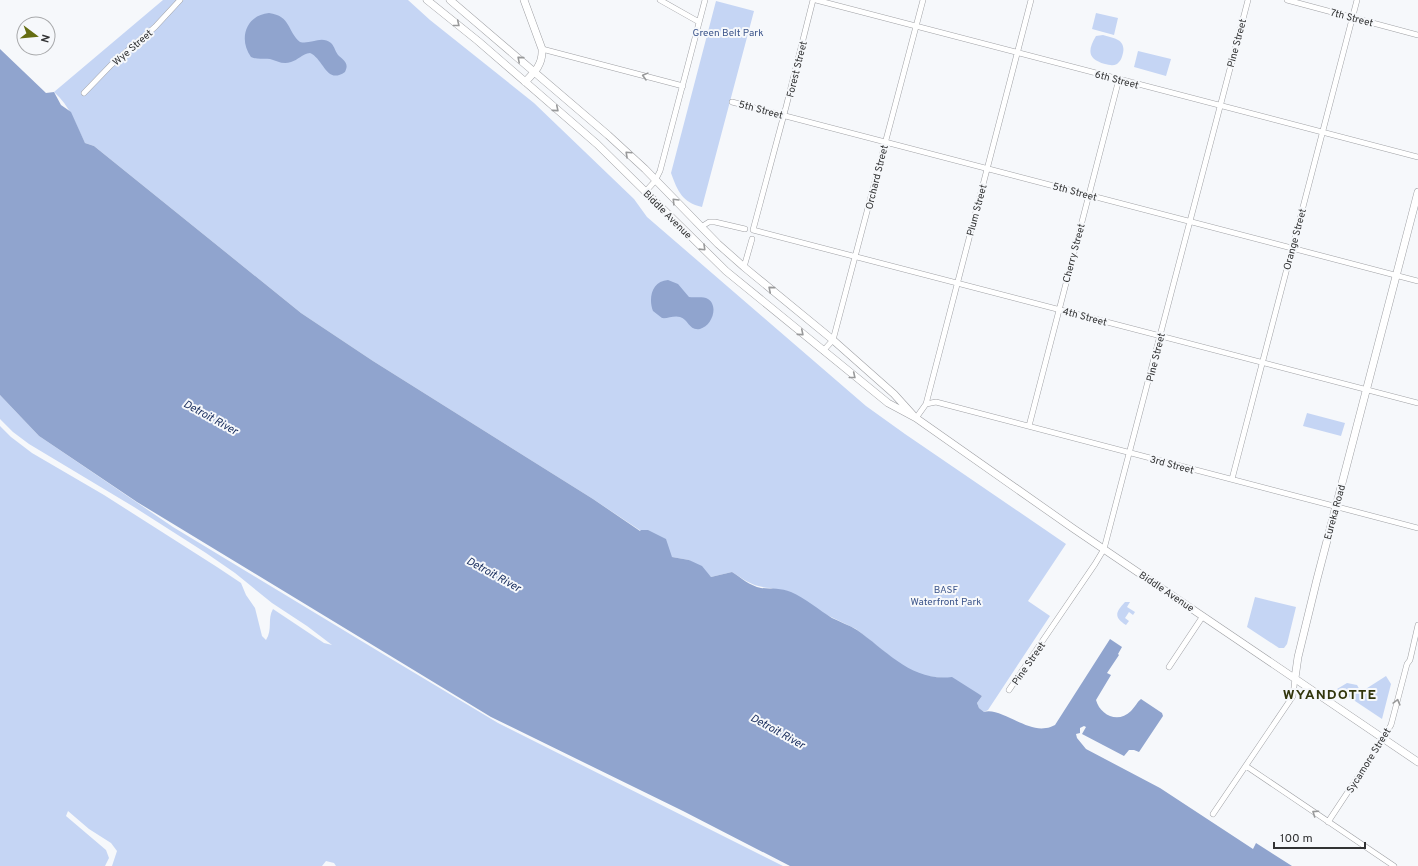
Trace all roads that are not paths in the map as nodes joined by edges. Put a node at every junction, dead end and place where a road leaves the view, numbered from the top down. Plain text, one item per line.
1 (180, 0) edge
2 (427, 0) edge
3 (450, 0) edge
4 (524, 0) edge
5 (660, 0) edge
6 (705, 0) edge
7 (815, 0) edge
8 (923, 0) edge
9 (1031, 0) edge
10 (1248, 0) edge
11 (1287, 0) edge
12 (1357, 0) edge
13 (1352, 17) junction
14 (699, 22) junction
15 (916, 27) junction
16 (1418, 34) edge
17 (542, 49) junction
18 (1017, 53) junction
19 (534, 72) junction
20 (1119, 79) junction
21 (525, 82) junction
22 (683, 86) junction
23 (84, 93) dead end
24 (732, 102) dead end
25 (1220, 106) junction
26 (784, 116) junction
27 (1322, 132) junction
28 (885, 141) junction
29 (1418, 157) edge
30 (987, 168) junction
31 (655, 181) junction
32 (646, 191) junction
33 (1418, 192) edge
34 (1088, 194) junction
35 (1190, 221) junction
36 (701, 227) junction
37 (744, 229) dead end
38 (753, 230) joint
39 (752, 239) dead end
40 (1292, 248) junction
41 (855, 257) junction
42 (744, 267) junction
43 (1396, 275) junction
44 (1418, 281) edge
45 (957, 283) junction
46 (1058, 309) junction
47 (1160, 336) junction
48 (833, 340) junction
49 (823, 351) junction
50 (1262, 362) junction
51 (1366, 390) junction
52 (1418, 403) edge
53 (926, 404) junction
54 (916, 418) junction
55 (1029, 426) junction
56 (1130, 453) junction
57 (1232, 479) junction
58 (1336, 506) junction
59 (1418, 528) edge
60 (1104, 549) junction
61 (1203, 616) junction
62 (1418, 624) edge
63 (1169, 666) dead end
64 (1295, 678) junction
65 (1009, 690) dead end
66 (1383, 738) junction
67 (1418, 762) edge
68 (1246, 766) junction
69 (1213, 814) dead end
70 (1328, 822) junction
71 (1394, 866) edge

1 - 23 street, Wye Street
2 -> 21 main road, Biddle Avenue
19 -> 3 main road, Biddle Avenue
4 - 17 main road
5 - 14 street
6 - 14 street
7 - 15 street, 6th Street
7 - 26 street, Forest Street
8 - 15 street, Orchard Street
9 - 18 street, Plum Street
10 - 25 street, Pine Street
11 - 13 street, 7th Street
12 - 13 street, Orange Street
13 - 16 street, 7th Street
13 - 27 street, Orange Street
14 - 22 street
15 - 18 street, 6th Street
15 - 28 street, Orchard Street
17 - 19 main road
22 -> 17 street
18 - 20 street, 6th Street
18 - 30 street, Plum Street
19 - 21 main road
31 -> 19 main road, Biddle Avenue
20 - 25 street, 6th Street
20 - 34 street, Cherry Street
21 -> 32 main road, Biddle Avenue
22 - 31 street
24 - 26 street, 5th Street
25 - 27 street, 6th Street
25 - 35 street, Pine Street
26 - 28 street, 5th Street
26 - 38 street, Forest Street
27 - 29 street, 6th Street
27 - 40 street, Orange Street
28 - 30 street, 5th Street
28 - 41 street, Orchard Street
30 - 34 street, 5th Street
30 - 45 street, Plum Street
31 - 32 street
36 -> 31 main road, Biddle Avenue
32 -> 49 main road, Biddle Avenue
33 - 43 main road, Eureka Road
34 - 35 street, 5th Street
34 - 46 street, Cherry Street
35 - 40 street, 5th Street
35 - 47 street, Pine Street
36 - 37 street
36 - 42 main road, Biddle Avenue
38 - 41 street, 4th Street
39 - 42 street
40 - 43 street, 5th Street
40 - 50 street, Orange Street
41 - 45 street, 4th Street
41 - 48 street, Orchard Street
48 -> 42 main road, Biddle Avenue
43 - 44 street, 5th Street
43 - 51 main road, Eureka Road
45 - 46 street, 4th Street
45 - 53 street, Plum Street
46 - 47 street, 4th Street
46 - 55 street, Cherry Street
47 - 50 street, 4th Street
47 - 56 street, Pine Street
48 - 49 street, Orchard Street
48 - 54 main road, Biddle Avenue
49 -> 54 main road, Biddle Avenue
50 - 51 street, 4th Street
50 - 57 street, Orange Street
51 - 52 street, 4th Street
51 - 58 main road, Eureka Road
53 - 54 street, Plum Street
53 - 55 street, 3rd Street
54 - 60 main road, Biddle Avenue
55 - 56 street, 3rd Street
56 - 57 street, 3rd Street
56 - 60 street, Pine Street
57 - 58 street, 3rd Street
58 - 59 street, 3rd Street
58 - 64 main road, Eureka Road
60 - 61 main road, Biddle Avenue
60 - 65 street, Pine Street
61 - 63 street
61 - 64 main road, Biddle Avenue
66 -> 62 street, Sycamore Street
64 - 66 main road, Biddle Avenue
64 - 68 street, Eureka Road
66 - 67 main road, Biddle Avenue
66 - 70 street, Sycamore Street
68 - 69 street, Eureka Road
70 -> 68 street
70 - 71 street

